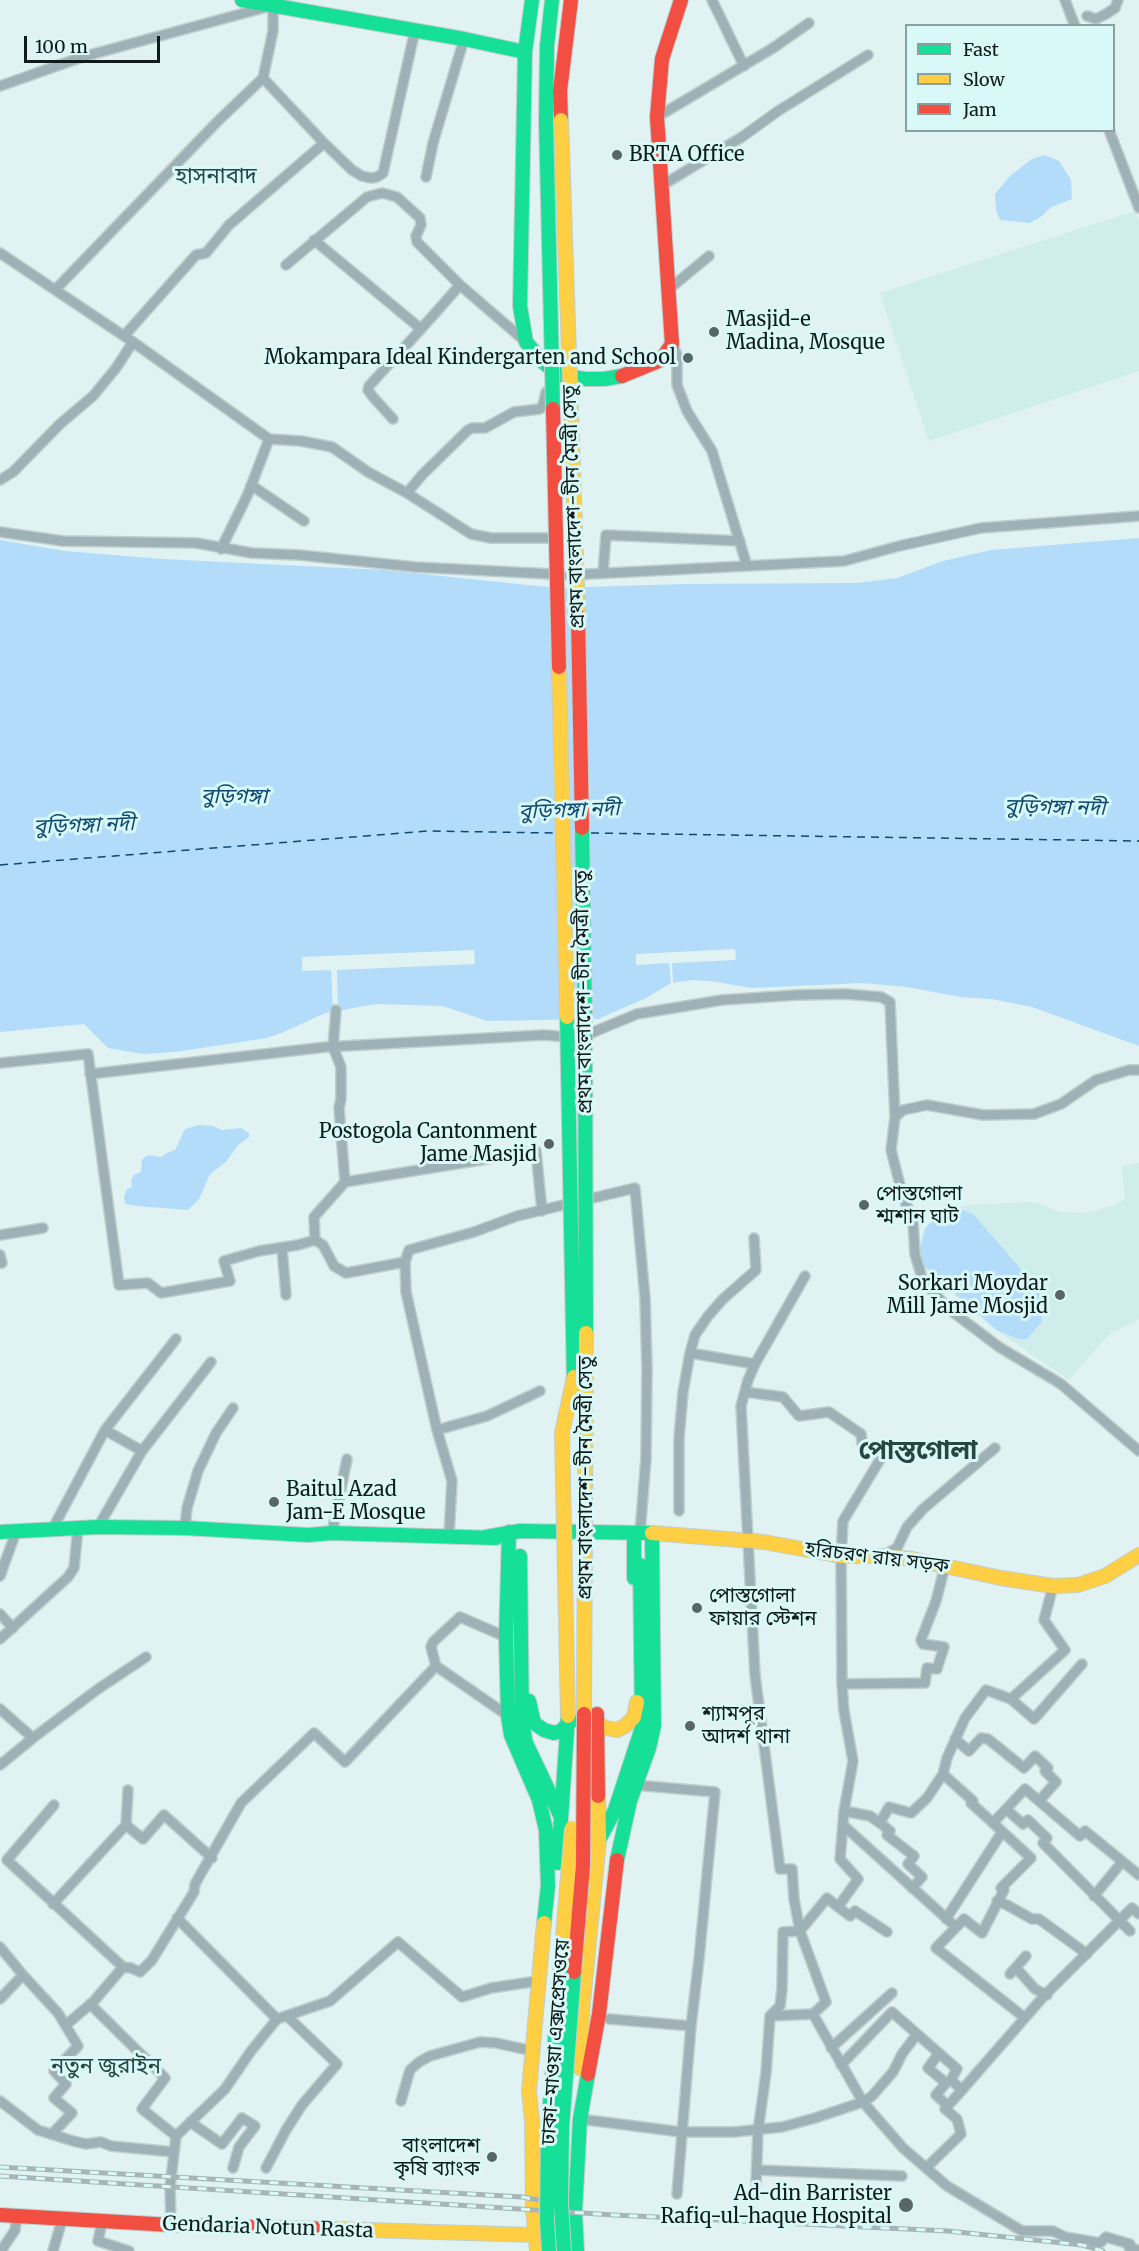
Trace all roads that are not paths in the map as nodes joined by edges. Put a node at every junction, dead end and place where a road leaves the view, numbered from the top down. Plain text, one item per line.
1 (242, 0) edge
2 (532, 0) edge
3 (552, 0) edge
4 (571, 0) edge
5 (681, 0) edge
6 (712, 0) edge
7 (1065, 0) edge
8 (1118, 0) edge
9 (273, 3) edge
10 (1087, 16) dead end
11 (809, 23) dead end
12 (1074, 24) edge
13 (415, 30) junction
14 (464, 39) junction
15 (525, 52) junction
16 (868, 56) dead end
17 (744, 66) junction
18 (263, 78) junction
19 (0, 87) edge
20 (657, 117) junction
21 (1110, 132) edge
22 (324, 144) junction
23 (426, 177) dead end
24 (661, 186) junction
25 (1139, 208) edge
26 (314, 240) junction
27 (0, 253) edge
28 (709, 256) dead end
29 (286, 265) dead end
30 (460, 285) junction
31 (56, 290) junction
32 (668, 290) junction
33 (421, 329) junction
34 (124, 336) junction
35 (133, 342) junction
36 (526, 342) junction
37 (672, 344) junction
38 (562, 375) junction
39 (393, 419) dead end
40 (269, 439) junction
41 (0, 480) edge
42 (251, 485) junction
43 (407, 493) junction
44 (1139, 516) edge
45 (304, 520) dead end
46 (0, 532) edge
47 (556, 538) junction
48 (740, 541) junction
49 (221, 549) junction
50 (747, 566) junction
51 (603, 573) junction
52 (570, 575) junction
53 (336, 1010) dead end
54 (333, 1047) junction
55 (0, 1063) edge
56 (1139, 1070) edge
57 (90, 1074) junction
58 (895, 1117) junction
59 (345, 1182) junction
60 (542, 1211) junction
61 (43, 1228) dead end
62 (0, 1235) edge
63 (754, 1238) dead end
64 (315, 1240) junction
65 (282, 1248) junction
66 (0, 1255) edge
67 (405, 1262) junction
68 (0, 1263) edge
69 (805, 1276) dead end
70 (286, 1295) dead end
71 (177, 1339) dead end
72 (690, 1353) junction
73 (211, 1362) dead end
74 (755, 1364) junction
75 (580, 1377) junction
76 (540, 1391) dead end
77 (745, 1392) junction
78 (233, 1408) dead end
79 (105, 1430) junction
80 (437, 1430) junction
81 (995, 1448) dead end
82 (142, 1451) junction
83 (1139, 1451) edge
84 (347, 1459) dead end
85 (679, 1511) dead end
86 (98, 1527) junction
87 (53, 1528) junction
88 (78, 1528) junction
89 (185, 1528) junction
90 (0, 1532) edge
91 (16, 1532) junction
92 (332, 1533) junction
93 (449, 1536) junction
94 (642, 1537) junction
95 (522, 1538) junction
96 (747, 1542) junction
97 (1139, 1555) edge
98 (841, 1556) junction
99 (882, 1556) junction
100 (945, 1566) junction
101 (0, 1576) edge
102 (1053, 1586) junction
103 (0, 1614) edge
104 (13, 1628) junction
105 (506, 1637) junction
106 (0, 1639) edge
107 (146, 1657) dead end
108 (1082, 1664) dead end
109 (435, 1666) junction
110 (842, 1684) junction
111 (1011, 1699) junction
112 (0, 1709) edge
113 (508, 1716) junction
114 (581, 1719) junction
115 (33, 1738) junction
116 (956, 1739) junction
117 (0, 1765) edge
118 (943, 1774) junction
119 (635, 1785) junction
120 (128, 1790) dead end
121 (1039, 1801) junction
122 (54, 1805) dead end
123 (1006, 1809) junction
124 (844, 1811) junction
125 (561, 1818) junction
126 (880, 1823) junction
127 (993, 1823) junction
128 (843, 1825) junction
129 (126, 1826) junction
130 (1002, 1832) junction
131 (572, 1833) junction
132 (599, 1841) junction
133 (3, 1858) edge
134 (212, 1858) junction
135 (1122, 1862) junction
136 (583, 1865) junction
137 (1139, 1875) edge
138 (912, 1888) junction
139 (1094, 1896) junction
140 (997, 1901) junction
141 (53, 1904) junction
142 (838, 1906) junction
143 (1139, 1914) edge
144 (177, 1918) junction
145 (946, 1918) junction
146 (1119, 1921) junction
147 (956, 1928) junction
148 (800, 1931) junction
149 (1130, 1931) dead end
150 (887, 1932) dead end
151 (0, 1947) edge
152 (1087, 1954) junction
153 (1026, 1956) dead end
154 (123, 1967) junction
155 (22, 1975) junction
156 (538, 1981) junction
157 (892, 1993) dead end
158 (1047, 1995) junction
159 (0, 1999) edge
160 (90, 2004) junction
161 (813, 2014) junction
162 (770, 2016) junction
163 (288, 2017) junction
164 (1025, 2018) junction
165 (277, 2019) junction
166 (609, 2019) dead end
167 (66, 2025) junction
168 (691, 2026) junction
169 (917, 2034) junction
170 (831, 2048) junction
171 (533, 2051) junction
172 (939, 2053) junction
173 (841, 2066) junction
174 (962, 2090) junction
175 (0, 2101) edge
176 (400, 2101) dead end
177 (863, 2102) junction
178 (948, 2106) junction
179 (581, 2114) junction
180 (532, 2121) junction
181 (190, 2122) junction
182 (758, 2131) junction
183 (681, 2132) junction
184 (52, 2134) junction
185 (176, 2136) junction
186 (174, 2152) junction
187 (233, 2168) dead end
188 (266, 2168) dead end
189 (926, 2168) junction
190 (758, 2169) junction
191 (902, 2176) dead end
192 (756, 2185) dead end
193 (676, 2194) dead end
194 (0, 2215) edge
195 (17, 2216) junction
196 (62, 2220) junction
197 (102, 2222) junction
198 (171, 2225) junction
199 (535, 2235) junction
200 (1137, 2250) edge
201 (1, 2251) edge
202 (53, 2251) edge
203 (129, 2251) edge
204 (537, 2251) edge
205 (549, 2251) edge
206 (564, 2251) edge
207 (577, 2251) edge

1 - 9 main road
2 - 15 main road
3 - 47 main road, bridge
4 - 75 main road, প্রথম বাংলাদেশ-চীন মৈত্রী সেতু, bridge
5 - 20 main road
6 - 17 street
7 - 12 street
8 - 10 street
9 - 13 main road
9 - 18 street
9 - 19 street
11 - 17 street
13 - 14 main road
13 - 22 street
14 - 15 main road
14 - 23 street
15 - 36 main road
16 - 24 street
17 - 20 street
18 - 22 street
18 - 31 street
20 - 24 main road
21 - 25 street
22 - 34 street
24 - 32 main road
26 - 29 street
26 - 30 street
26 - 33 street
27 - 31 street
28 - 32 street
30 - 33 street
30 - 36 street
31 - 34 street
32 - 37 main road
33 - 39 street
34 - 35 street
35 - 40 street
35 - 41 street
36 - 38 main road
37 - 38 main road
37 - 48 street
38 - 43 street
38 - 52 street
40 - 42 street
40 - 43 street
42 - 45 street
42 - 49 street
43 - 47 street
44 - 50 street
46 - 49 street
47 - 75 main road, bridge
48 - 50 street
48 - 51 street
49 - 52 street
50 - 51 street
51 - 52 street
53 - 54 street
54 - 57 street
54 - 58 street
54 - 59 street
55 - 57 street
56 - 58 street
57 - 65 street
58 - 83 street
59 - 60 street
59 - 64 street
60 - 67 street
60 - 94 street
61 - 62 street
63 - 72 street
64 - 65 street
64 - 67 street
65 - 70 street
66 - 68 street
67 - 80 street
69 - 74 street
71 - 79 street
72 - 74 street
72 - 85 street
73 - 82 street
74 - 77 street
75 - 114 main road, bridge
75 - 114 main road, bridge
76 - 80 street
77 - 96 street
77 - 98 street
78 - 89 street
79 - 82 street
79 - 87 street
80 - 93 street
81 - 99 street
82 - 86 street
84 - 92 street
86 - 88 main road, হরিচরণ রায় সড়ক
86 - 89 main road, হরিচরণ রায় সড়ক
87 - 88 main road, হরিচরণ রায় সড়ক
87 - 91 main road, হরিচরণ রায় সড়ক
88 - 104 street
89 - 92 main road, হরিচরণ রায় সড়ক
90 - 91 main road, হরিচরণ রায় সড়ক
91 - 101 street
92 - 93 main road, হরিচরণ রায় সড়ক
93 - 95 main road, হরিচরণ রায় সড়ক
94 - 95 main road, হরিচরণ রায় সড়ক
94 - 96 main road, হরিচরণ রায় সড়ক
94 - 114 main road
94 - 119 main road
94 - 132 main road
95 - 105 main road
95 - 114 main road
95 - 125 main road
96 - 98 main road, হরিচরণ রায় সড়ক
96 - 148 street
97 - 102 main road, হরিচরণ রায় সড়ক
98 - 99 main road, হরিচরণ রায় সড়ক
98 - 110 street
99 - 100 main road, হরিচরণ রায় সড়ক
100 - 102 main road, হরিচরণ রায় সড়ক
100 - 110 street
102 - 111 street
103 - 104 street
104 - 106 street
105 - 109 street
105 - 113 main road
107 - 115 street
108 - 111 street
109 - 113 street
109 - 134 street
110 - 124 street
111 - 116 street
112 - 115 street
113 - 156 main road
114 - 125 main road
114 - 131 main road, ঢাকা-মাওয়া এক্সপ্রেসওয়ে
114 - 132 main road
114 - 136 main road, bridge
115 - 117 street
116 - 118 street
116 - 121 street
118 - 126 street
118 - 127 street
119 - 168 street
119 - 179 main road
120 - 129 street
121 - 123 street
121 - 135 street
122 - 133 street
123 - 127 street
123 - 139 street
124 - 126 street
124 - 128 street
125 - 131 main road
125 - 180 main road
126 - 138 street
127 - 130 street
128 - 138 street
128 - 142 street
129 - 134 street
129 - 141 street
130 - 140 street
130 - 145 street
131 - 205 main road, ঢাকা-মাওয়া এক্সপ্রেসওয়ে, bridge
132 - 136 main road
132 - 179 main road
133 - 141 street
134 - 144 street
135 - 137 street
135 - 139 street
136 - 206 main road, ঢাকা-মাওয়া এক্সপ্রেসওয়ে, bridge
138 - 145 street
139 - 146 street
140 - 147 street
140 - 152 street
141 - 154 street
142 - 148 street
142 - 150 street
143 - 146 street
144 - 154 street
144 - 165 street
145 - 147 street
146 - 149 street
146 - 152 street
147 - 164 street
148 - 161 street
148 - 162 street
151 - 155 street
152 - 158 street
153 - 158 street
154 - 160 street
155 - 159 street
155 - 167 street
156 - 163 street
156 - 171 main road
157 - 170 street
158 - 164 street
160 - 167 street
160 - 185 street
161 - 162 street
161 - 170 street
162 - 182 street
163 - 165 street
163 - 188 street
164 - 174 street
165 - 181 street
166 - 168 street
167 - 184 street
168 - 183 street
169 - 172 street
169 - 173 street
169 - 177 street
170 - 173 street
171 - 176 street
171 - 180 main road
172 - 174 street
172 - 178 street
173 - 177 street
174 - 178 street
175 - 184 street
177 - 182 street
177 - 189 street
178 - 189 street
179 - 183 street
179 - 207 main road
180 - 199 main road
181 - 185 street
181 - 187 street
182 - 183 street
182 - 190 street
183 - 193 street
184 - 186 street
185 - 186 street
186 - 198 street
189 - 200 street
190 - 191 street
190 - 192 street
194 - 195 main road, Gendaria Notun Rasta
195 - 196 main road, Gendaria Notun Rasta
195 - 201 street
196 - 197 main road, Gendaria Notun Rasta
196 - 202 street
197 - 198 main road, Gendaria Notun Rasta
197 - 203 street
198 - 199 main road, Gendaria Notun Rasta
199 - 204 main road

